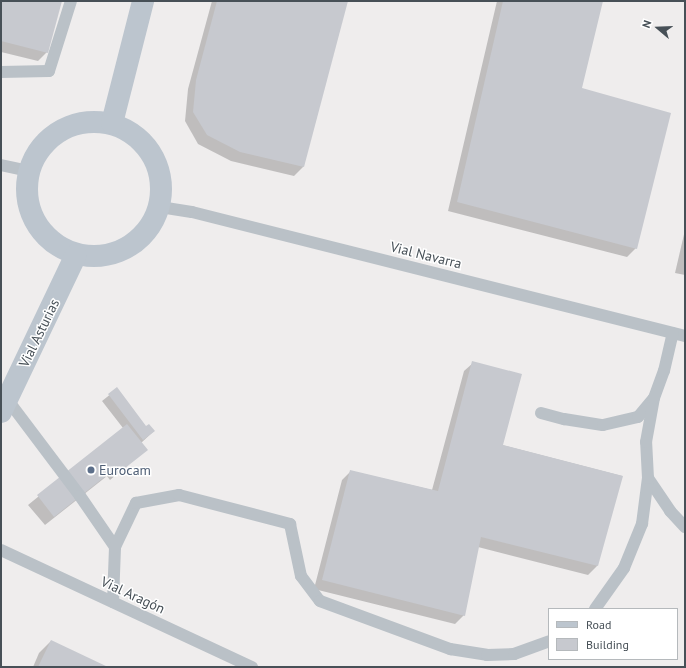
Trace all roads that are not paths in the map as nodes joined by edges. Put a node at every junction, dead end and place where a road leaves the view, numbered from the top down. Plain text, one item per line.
1 (71, 1) edge
2 (143, 1) edge
3 (1, 72) edge
4 (112, 123) junction
5 (1, 165) edge
6 (29, 171) junction
7 (160, 207) junction
8 (76, 255) junction
9 (679, 335) edge
10 (654, 398) junction
11 (4, 406) edge
12 (541, 413) dead end
13 (648, 478) junction
14 (685, 527) edge
15 (115, 547) junction
16 (1, 550) edge
17 (113, 602) junction
18 (596, 608) edge
19 (548, 641) edge
20 (252, 667) edge

1 - 3 lane
2 - 4 street
4 - 6 street
4 - 7 street
5 - 6 lane
6 - 8 street
7 - 8 street
7 - 9 lane, Vial Navarra
8 - 11 street, Vial Asturias
9 - 10 lane
10 - 12 lane
10 - 13 lane
11 - 15 lane
13 - 14 lane
13 - 18 lane
15 - 17 lane
15 - 19 lane
16 - 17 lane, Vial Aragón
17 - 20 lane, Vial Aragón

